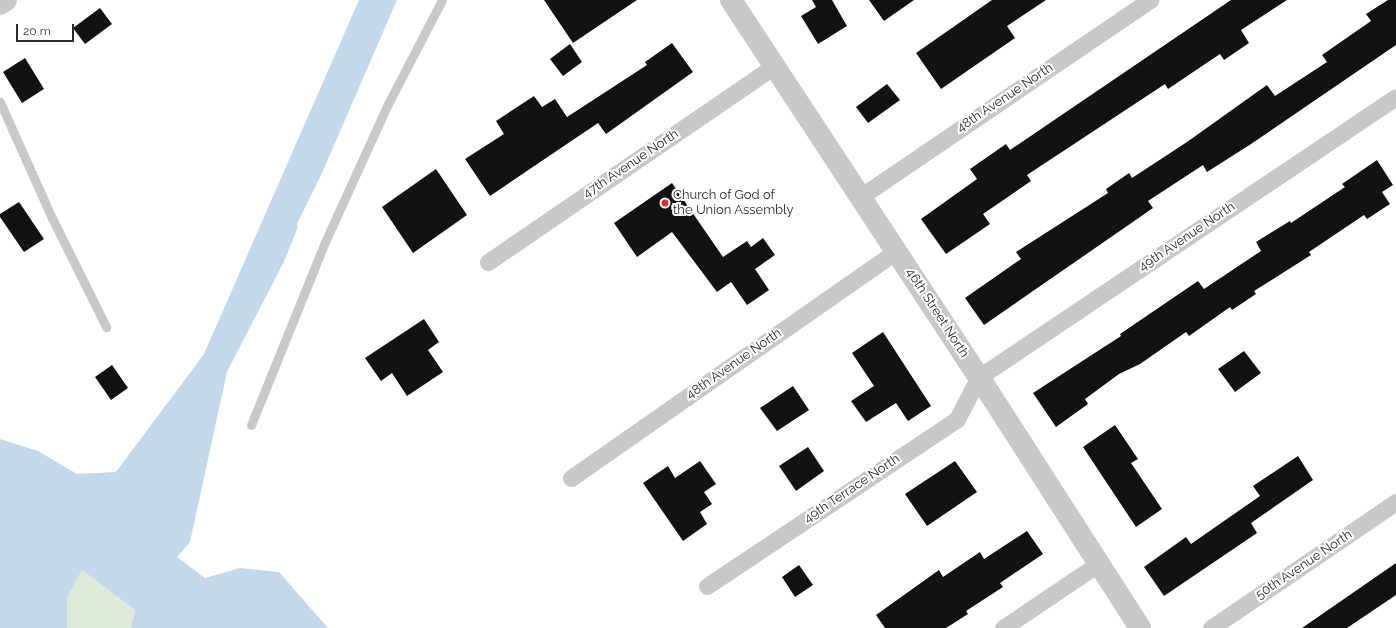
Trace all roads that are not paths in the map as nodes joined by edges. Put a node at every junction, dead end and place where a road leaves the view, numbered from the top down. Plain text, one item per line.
1 (6, 0) edge
2 (442, 0) edge
3 (730, 0) edge
4 (1150, 0) edge
5 (0, 4) edge
6 (774, 66) junction
7 (1396, 97) edge
8 (0, 102) edge
9 (860, 197) junction
10 (896, 250) junction
11 (488, 262) dead end
12 (106, 327) dead end
13 (979, 377) junction
14 (251, 425) dead end
15 (572, 478) dead end
16 (1396, 502) edge
17 (1098, 564) junction
18 (707, 586) dead end
19 (1003, 628) edge
20 (1140, 628) edge
21 (1211, 628) edge

1 - 5 street
2 - 14 lane
3 - 6 street, 46th Street North
4 - 9 street, 48th Avenue North
6 - 9 street, 46th Street North
6 - 11 street, 47th Avenue North
7 - 13 street, 49th Avenue North
8 - 12 lane
9 - 10 street, 46th Street North
10 - 13 street, 46th Street North
10 - 15 street, 48th Avenue North
13 - 17 street, 46th Street North
13 - 18 street, 49th Terrace North
16 - 21 street, 50th Avenue North
17 - 19 street
17 - 20 street, 46th Street North

